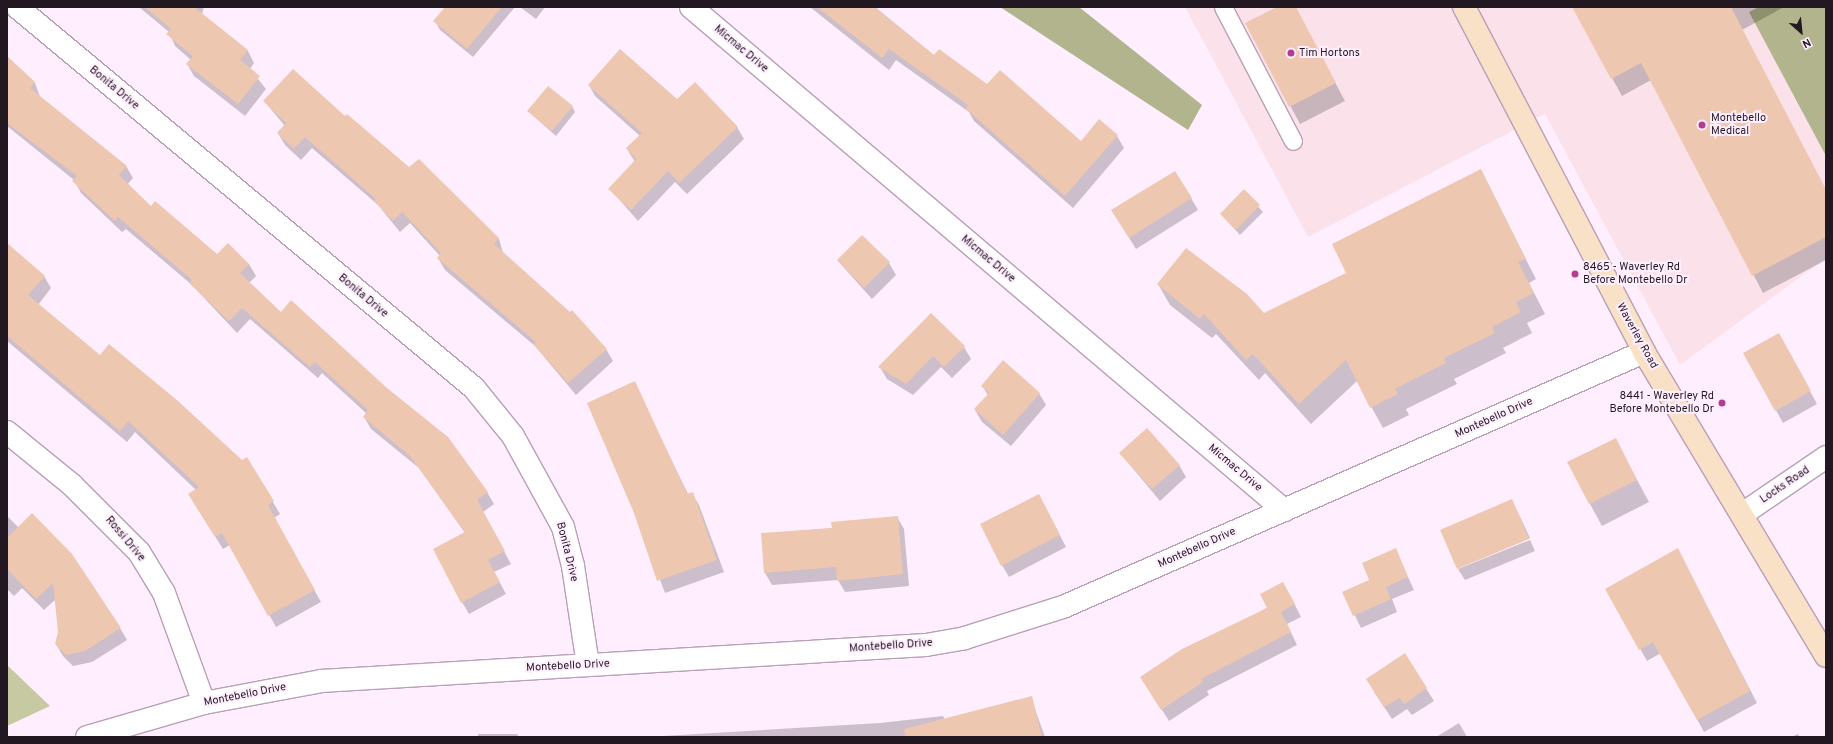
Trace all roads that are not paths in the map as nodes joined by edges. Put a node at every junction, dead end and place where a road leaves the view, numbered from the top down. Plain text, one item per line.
1 (17, 7) edge
2 (691, 7) edge
3 (1223, 7) edge
4 (1464, 7) edge
5 (1292, 141) dead end
6 (1644, 352) junction
7 (7, 432) edge
8 (1826, 457) edge
9 (1284, 510) junction
10 (1744, 513) junction
11 (1826, 656) edge
12 (588, 665) junction
13 (204, 703) junction
14 (87, 737) edge

1 - 12 street, Bonita Drive
2 - 9 street, Micmac Drive
3 - 5 lane
4 - 6 main road, Waverley Road
6 - 9 street, Montebello Drive
6 - 10 main road, Waverley Road
7 - 13 street, Rossi Drive
8 - 10 street, Locks Road
9 - 12 street, Montebello Drive
10 - 11 main road, Waverley Road
12 - 13 street, Montebello Drive
13 - 14 street, Montebello Drive

